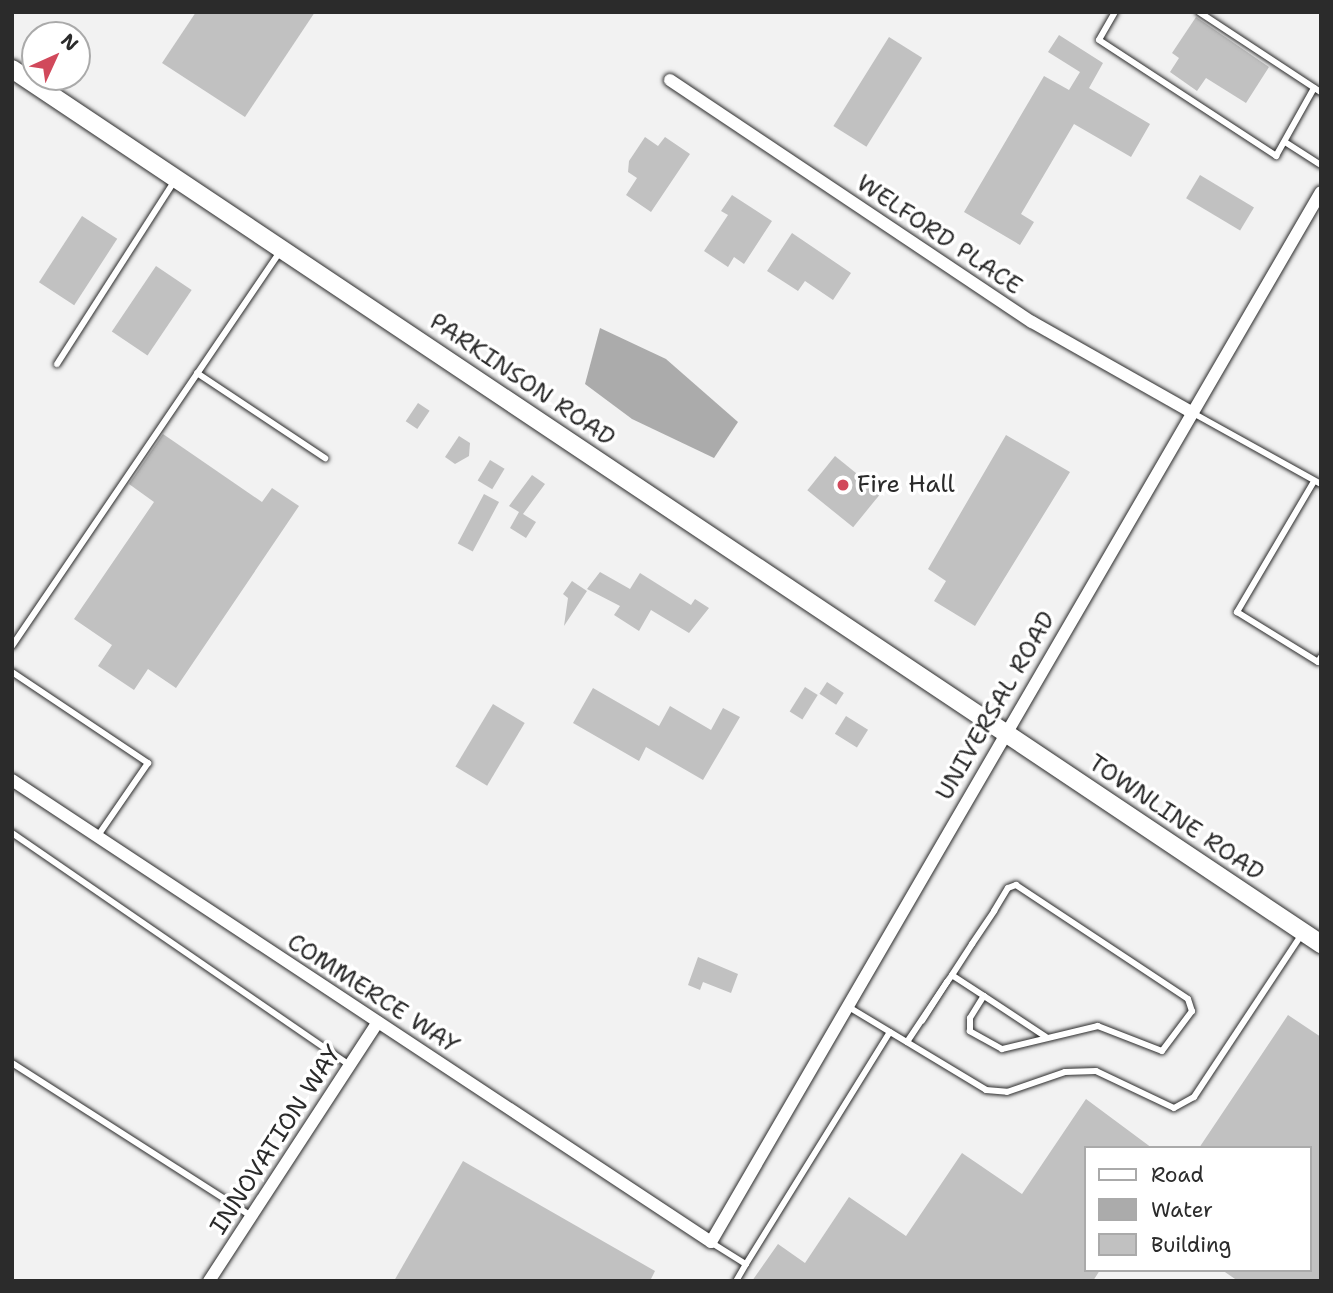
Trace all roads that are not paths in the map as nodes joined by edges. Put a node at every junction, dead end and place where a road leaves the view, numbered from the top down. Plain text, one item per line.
1 (1199, 12) edge
2 (1113, 13) edge
3 (12, 69) edge
4 (670, 80) dead end
5 (1318, 90) edge
6 (1284, 142) junction
7 (1321, 166) edge
8 (176, 178) junction
9 (1321, 192) edge
10 (281, 249) junction
11 (57, 364) dead end
12 (197, 373) junction
13 (1191, 412) junction
14 (325, 458) dead end
15 (1317, 484) edge
16 (12, 646) edge
17 (1321, 657) edge
18 (12, 672) edge
19 (1005, 732) junction
20 (12, 780) edge
21 (12, 833) edge
22 (97, 837) junction
23 (1303, 932) junction
24 (1321, 944) edge
25 (952, 975) junction
26 (984, 996) junction
27 (847, 1006) junction
28 (378, 1022) junction
29 (890, 1032) junction
30 (1046, 1037) junction
31 (907, 1042) junction
32 (12, 1063) edge
33 (350, 1065) junction
34 (251, 1216) junction
35 (711, 1242) junction
36 (747, 1264) junction
37 (209, 1281) edge
38 (736, 1281) edge

1 - 5 lane
2 - 6 lane
3 - 8 main road, PARKINSON ROAD
4 - 13 street, WELFORD PLACE
5 - 6 lane
6 - 7 lane
8 - 10 main road, PARKINSON ROAD
8 - 11 lane
9 - 13 street, UNIVERSAL ROAD
10 - 12 lane
10 - 19 main road, PARKINSON ROAD
12 - 14 lane
12 - 16 lane
13 - 15 lane
13 - 19 street, UNIVERSAL ROAD
15 - 17 lane
18 - 22 lane
19 - 23 main road, TOWNLINE ROAD
19 - 27 street, UNIVERSAL ROAD
20 - 22 street, COMMERCE WAY
21 - 33 lane
22 - 28 street, COMMERCE WAY
23 - 24 main road, TOWNLINE ROAD
23 - 31 lane
25 - 26 lane
25 - 30 lane
25 - 31 lane
26 - 30 lane
26 - 30 lane
27 - 29 lane
27 - 35 street, UNIVERSAL ROAD
28 - 33 street, INNOVATION WAY
28 - 35 street, COMMERCE WAY
29 - 31 lane
29 - 36 lane
32 - 34 lane
33 - 34 street, INNOVATION WAY
34 - 37 street, INNOVATION WAY
35 - 36 lane
36 - 38 lane

